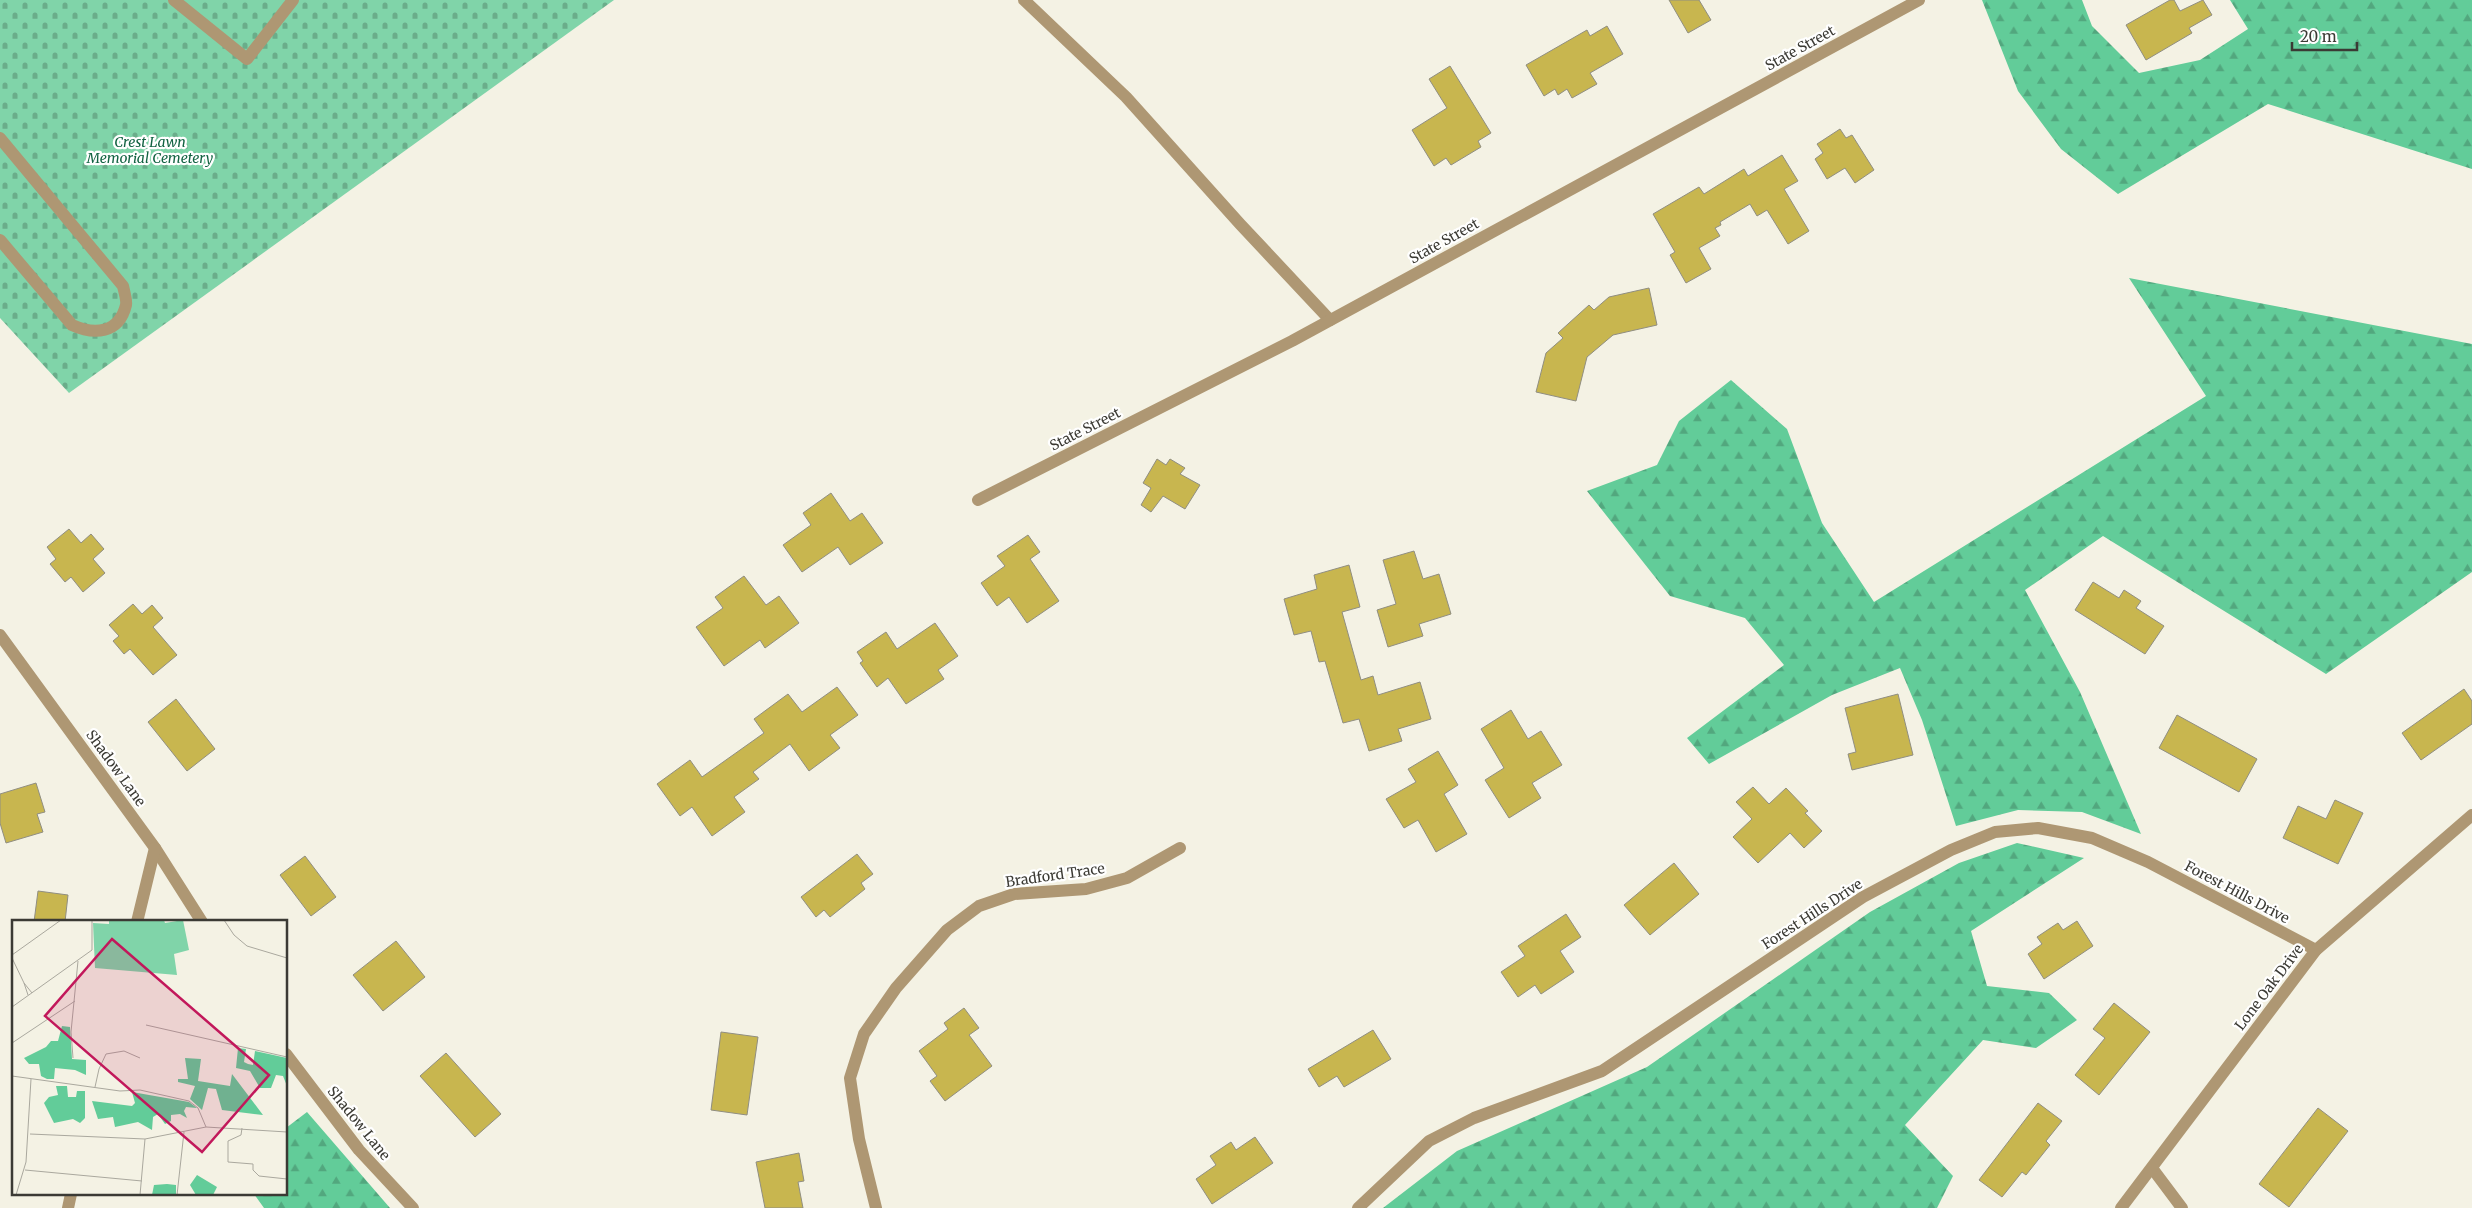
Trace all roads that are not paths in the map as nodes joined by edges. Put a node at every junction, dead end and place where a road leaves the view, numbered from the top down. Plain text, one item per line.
1 (174, 0) edge
2 (293, 0) edge
3 (1024, 0) edge
4 (1919, 0) edge
5 (0, 138) edge
6 (0, 240) edge
7 (1330, 320) junction
8 (978, 500) dead end
9 (0, 635) edge
10 (2472, 815) edge
11 (155, 848) junction
12 (1180, 848) dead end
13 (137, 920) edge
14 (201, 920) edge
15 (2316, 950) junction
16 (288, 1057) edge
17 (2152, 1168) junction
18 (413, 1208) edge
19 (876, 1208) edge
20 (1358, 1208) edge
21 (2121, 1208) edge
22 (2182, 1208) edge

1 - 2 street
3 - 7 street
4 - 7 street, State Street
5 - 6 street
7 - 8 street, State Street
9 - 11 street, Shadow Lane
10 - 15 street, Lone Oak Drive
11 - 13 street
11 - 14 street, Shadow Lane
12 - 19 street, Bradford Trace
15 - 17 street, Lone Oak Drive
15 - 20 street, Forest Hills Drive
16 - 18 street, Shadow Lane
17 - 21 street, Lone Oak Drive
17 - 22 street

